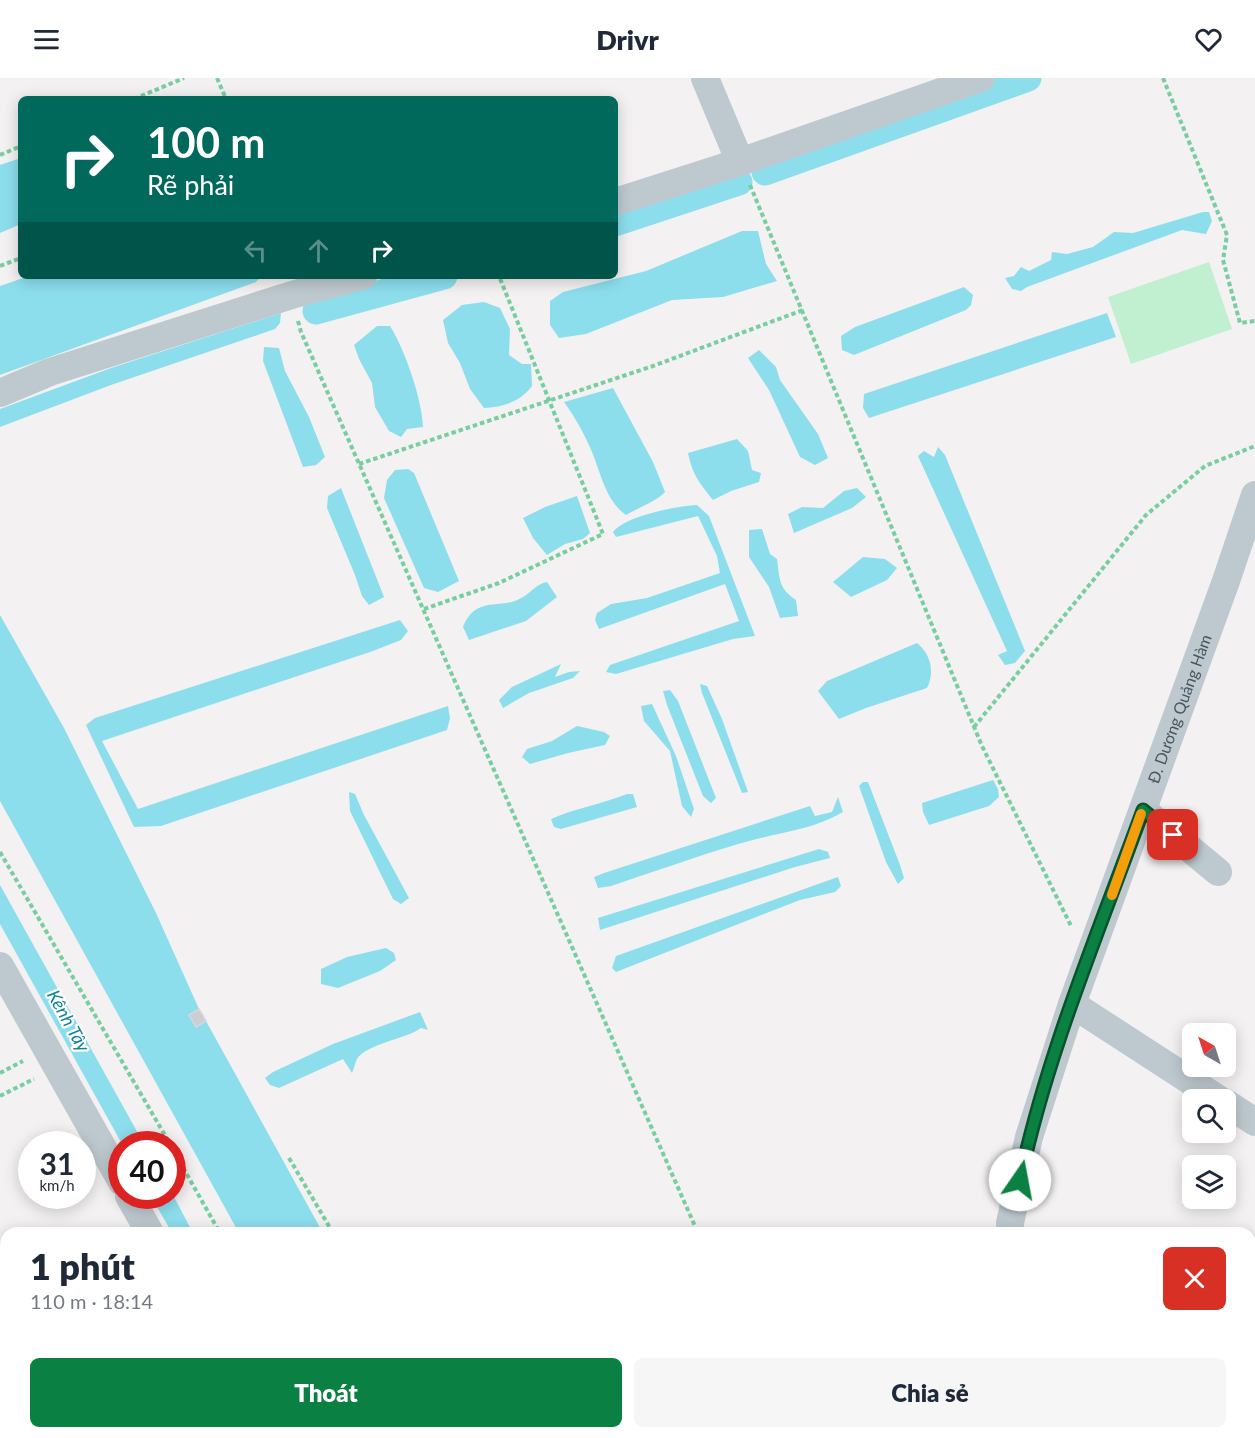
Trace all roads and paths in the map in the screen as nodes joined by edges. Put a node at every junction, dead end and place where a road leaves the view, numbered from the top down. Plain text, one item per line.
1 (184, 78) edge
2 (217, 78) edge
3 (705, 78) edge
4 (981, 78) edge
5 (1163, 78) edge
6 (141, 96) edge
7 (225, 96) edge
8 (18, 147) edge
9 (0, 155) edge
10 (740, 162) junction
11 (618, 201) edge
12 (18, 259) edge
13 (0, 266) edge
14 (352, 279) edge
15 (500, 279) edge
16 (295, 294) junction
17 (803, 310) junction
18 (1255, 321) edge
19 (0, 393) edge
20 (549, 400) junction
21 (1255, 446) edge
22 (359, 464) junction
23 (1255, 495) edge
24 (424, 609) junction
25 (974, 727) junction
26 (1143, 810) junction
27 (0, 852) edge
28 (1218, 872) dead end
29 (1088, 960) junction
30 (0, 966) edge
31 (1072, 1004) junction
32 (57, 1067) junction
33 (1203, 1089) edge
34 (0, 1096) edge
35 (1236, 1110) edge
36 (1255, 1122) edge
37 (162, 1131) edge
38 (108, 1157) edge
39 (289, 1158) dead end
40 (186, 1173) edge
41 (136, 1209) edge
42 (147, 1227) edge
43 (217, 1227) edge
44 (329, 1227) edge
45 (695, 1227) edge
46 (1010, 1227) edge

1 - 6 path
2 - 7 path
3 - 10 street
4 - 10 street
5 - 18 path
8 - 9 path
10 - 11 street
10 - 17 path
12 - 13 path
14 - 16 street
15 - 20 path
16 - 19 street
16 - 22 path
17 - 20 path
17 - 25 path
20 - 22 path
20 - 24 path
21 - 25 path
22 - 24 path
23 - 26 street, Đ. Dương Quảng Hàm
24 - 45 path
25 - 29 path
26 - 28 street
26 - 29 street, Đ. Dương Quảng Hàm
27 - 37 path
29 - 31 street, Đ. Dương Quảng Hàm
30 - 32 street
31 - 33 street
31 - 46 street, Đ. Dương Quảng Hàm
32 - 34 path
32 - 38 street
35 - 36 street
39 - 44 path
40 - 43 path
41 - 42 street

